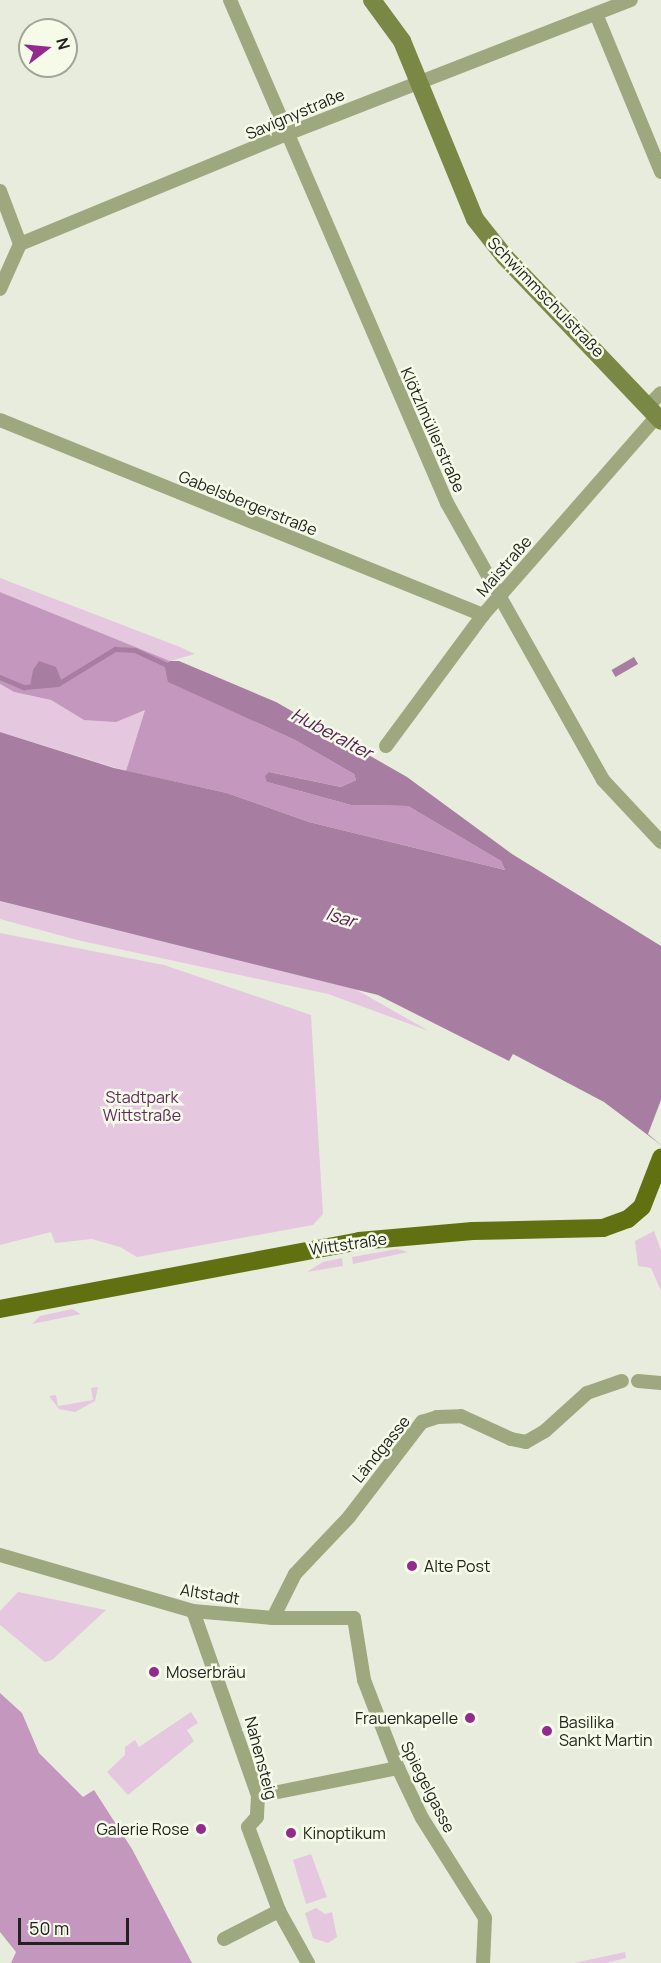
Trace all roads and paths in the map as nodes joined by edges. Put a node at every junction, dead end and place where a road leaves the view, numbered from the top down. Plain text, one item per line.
1 (230, 0) edge
2 (372, 0) edge
3 (631, 0) edge
4 (596, 14) junction
5 (418, 82) junction
6 (287, 134) junction
7 (661, 172) edge
8 (0, 191) edge
9 (20, 244) junction
10 (0, 289) edge
11 (657, 409) edge
12 (0, 420) edge
13 (500, 599) junction
14 (483, 615) junction
15 (386, 746) dead end
16 (661, 842) edge
17 (661, 1158) edge
18 (0, 1309) edge
19 (622, 1381) dead end
20 (638, 1381) dead end
21 (661, 1383) edge
22 (0, 1556) edge
23 (193, 1611) junction
24 (273, 1618) junction
25 (354, 1618) joint
26 (398, 1768) junction
27 (258, 1796) junction
28 (279, 1911) junction
29 (224, 1939) dead end
30 (308, 1963) edge
31 (483, 1963) edge

1 - 6 street, Klötzlmüllerstraße
2 - 5 street, Schwimmschulstraße
3 - 4 street, Savignystraße
4 - 5 street, Savignystraße
4 - 7 street
5 - 6 street, Savignystraße
5 - 11 street, Schwimmschulstraße
6 - 9 street, Savignystraße
6 - 13 street, Klötzlmüllerstraße
8 - 9 street
9 - 10 street
11 - 13 street, Maistraße
12 - 14 street, Gabelsbergerstraße
13 - 14 street, Maistraße
13 - 16 street, Klötzlmüllerstraße
14 - 15 street, Maistraße
17 - 18 main road, Wittstraße
19 - 24 street, Ländgasse
20 - 21 street
22 - 23 street, Altstadt
23 - 24 street, Altstadt
23 - 27 street, Nahensteig
24 - 25 street, Altstadt
25 - 26 street, Spiegelgasse
26 - 27 street
26 - 31 street, Spiegelgasse
27 - 28 street, Nahensteig
28 - 29 street
28 - 30 street, Nahensteig

